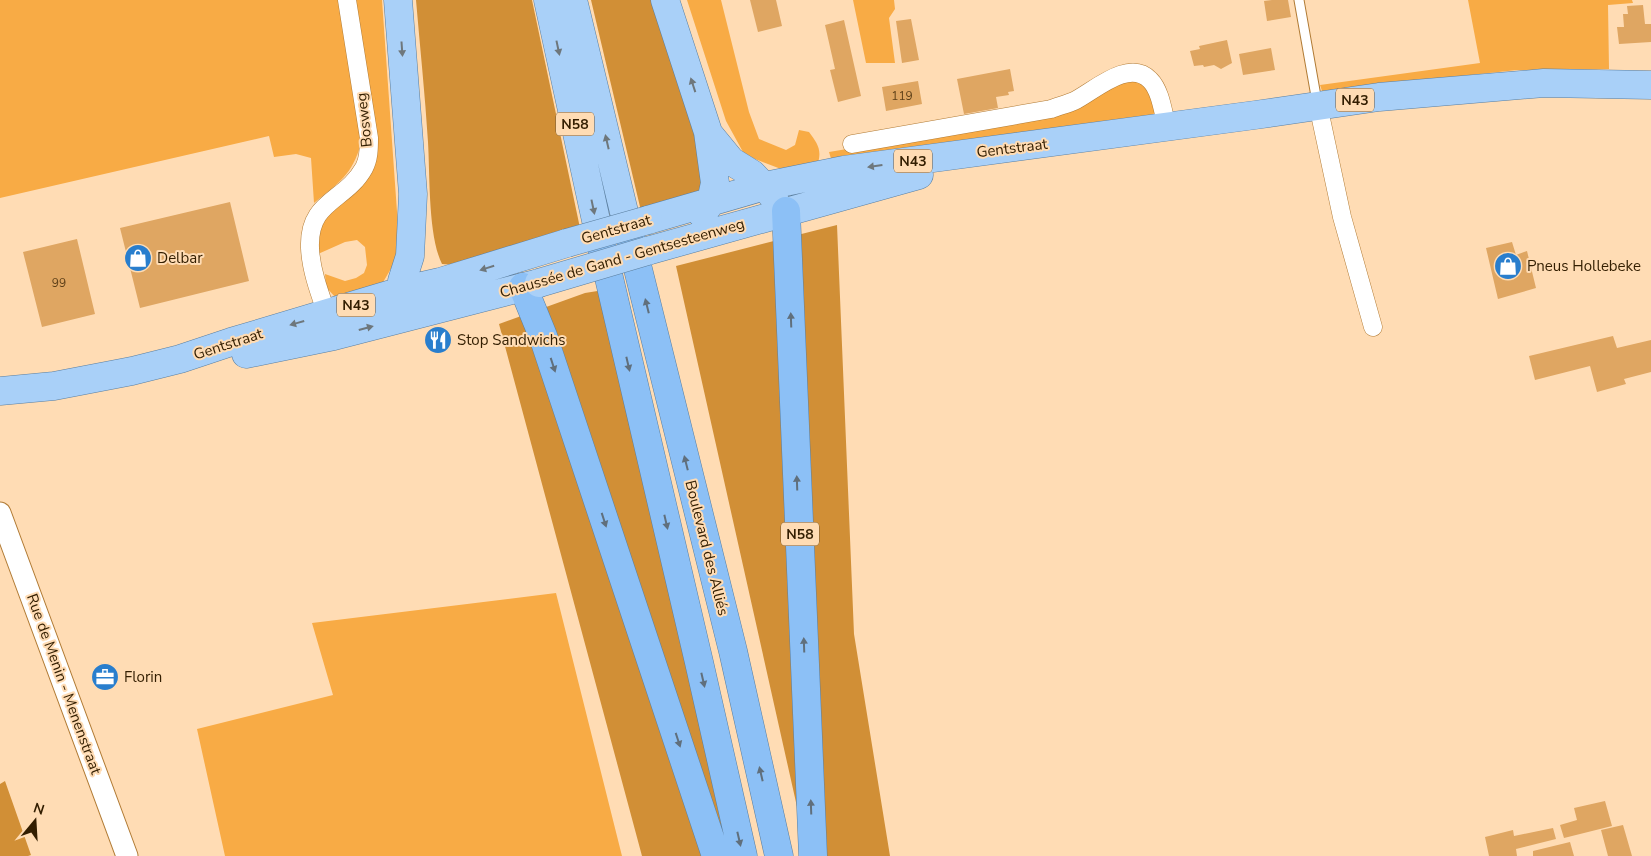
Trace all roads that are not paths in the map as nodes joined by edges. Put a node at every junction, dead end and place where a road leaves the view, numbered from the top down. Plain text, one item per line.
1 (347, 0) edge
2 (398, 0) edge
3 (548, 0) edge
4 (573, 0) edge
5 (665, 0) edge
6 (1299, 0) edge
7 (1651, 85) edge
8 (1318, 105) junction
9 (1167, 127) junction
10 (708, 132) junction
11 (1062, 142) junction
12 (852, 144) dead end
13 (765, 186) junction
14 (413, 194) junction
15 (786, 211) junction
16 (700, 217) junction
17 (639, 246) junction
18 (602, 248) joint
19 (533, 273) junction
20 (440, 282) junction
21 (404, 290) junction
22 (476, 298) junction
23 (331, 325) junction
24 (1373, 327) dead end
25 (54, 386) junction
26 (0, 391) edge
27 (0, 409) edge
28 (0, 513) edge
29 (127, 856) edge
30 (716, 856) edge
31 (743, 856) edge
32 (779, 856) edge
33 (813, 856) edge

1 - 23 street, Bosweg
2 -> 14 main road
3 -> 18 main road, N58
17 -> 4 main road, N58
10 -> 5 main road
6 - 8 lane
7 - 8 main road, N43
8 - 9 main road, N43
8 - 24 street
9 - 11 main road, N43
9 - 12 street, Gentstraat
10 - 13 main road
10 - 16 main road
11 -> 13 main road, Gentstraat / N43
11 - 15 main road, Chaussée de Gand - Gentsesteenweg / N43
13 - 15 main road
13 - 16 main road, Gentstraat / N43
14 - 20 main road
14 - 21 main road
15 - 16 main road, Chaussée de Gand - Gentsesteenweg / N43
33 -> 15 highway, N58
16 - 17 main road, Chaussée de Gand - Gentsesteenweg / N43
16 - 19 main road, Gentstraat / N43, bridge
17 - 19 main road, Chaussée de Gand - Gentsesteenweg / N43, bridge
32 -> 17 highway, Boulevard des Alliés / N58
18 -> 31 highway, N58
19 -> 20 main road, Gentstraat / N43
19 - 22 main road, Chaussée de Gand - Gentsesteenweg / N43
19 -> 30 highway
20 - 21 main road, Gentstraat / N43
20 - 22 main road
21 - 23 main road, Gentstraat / N43
23 -> 22 main road, Chaussée de Gand - Gentsesteenweg / N43
23 - 25 main road, Chaussée de Gand - Gentsesteenweg / N43
25 - 26 main road, N43
25 - 27 main road, N43
28 - 29 street, Rue de Menin - Menenstraat

